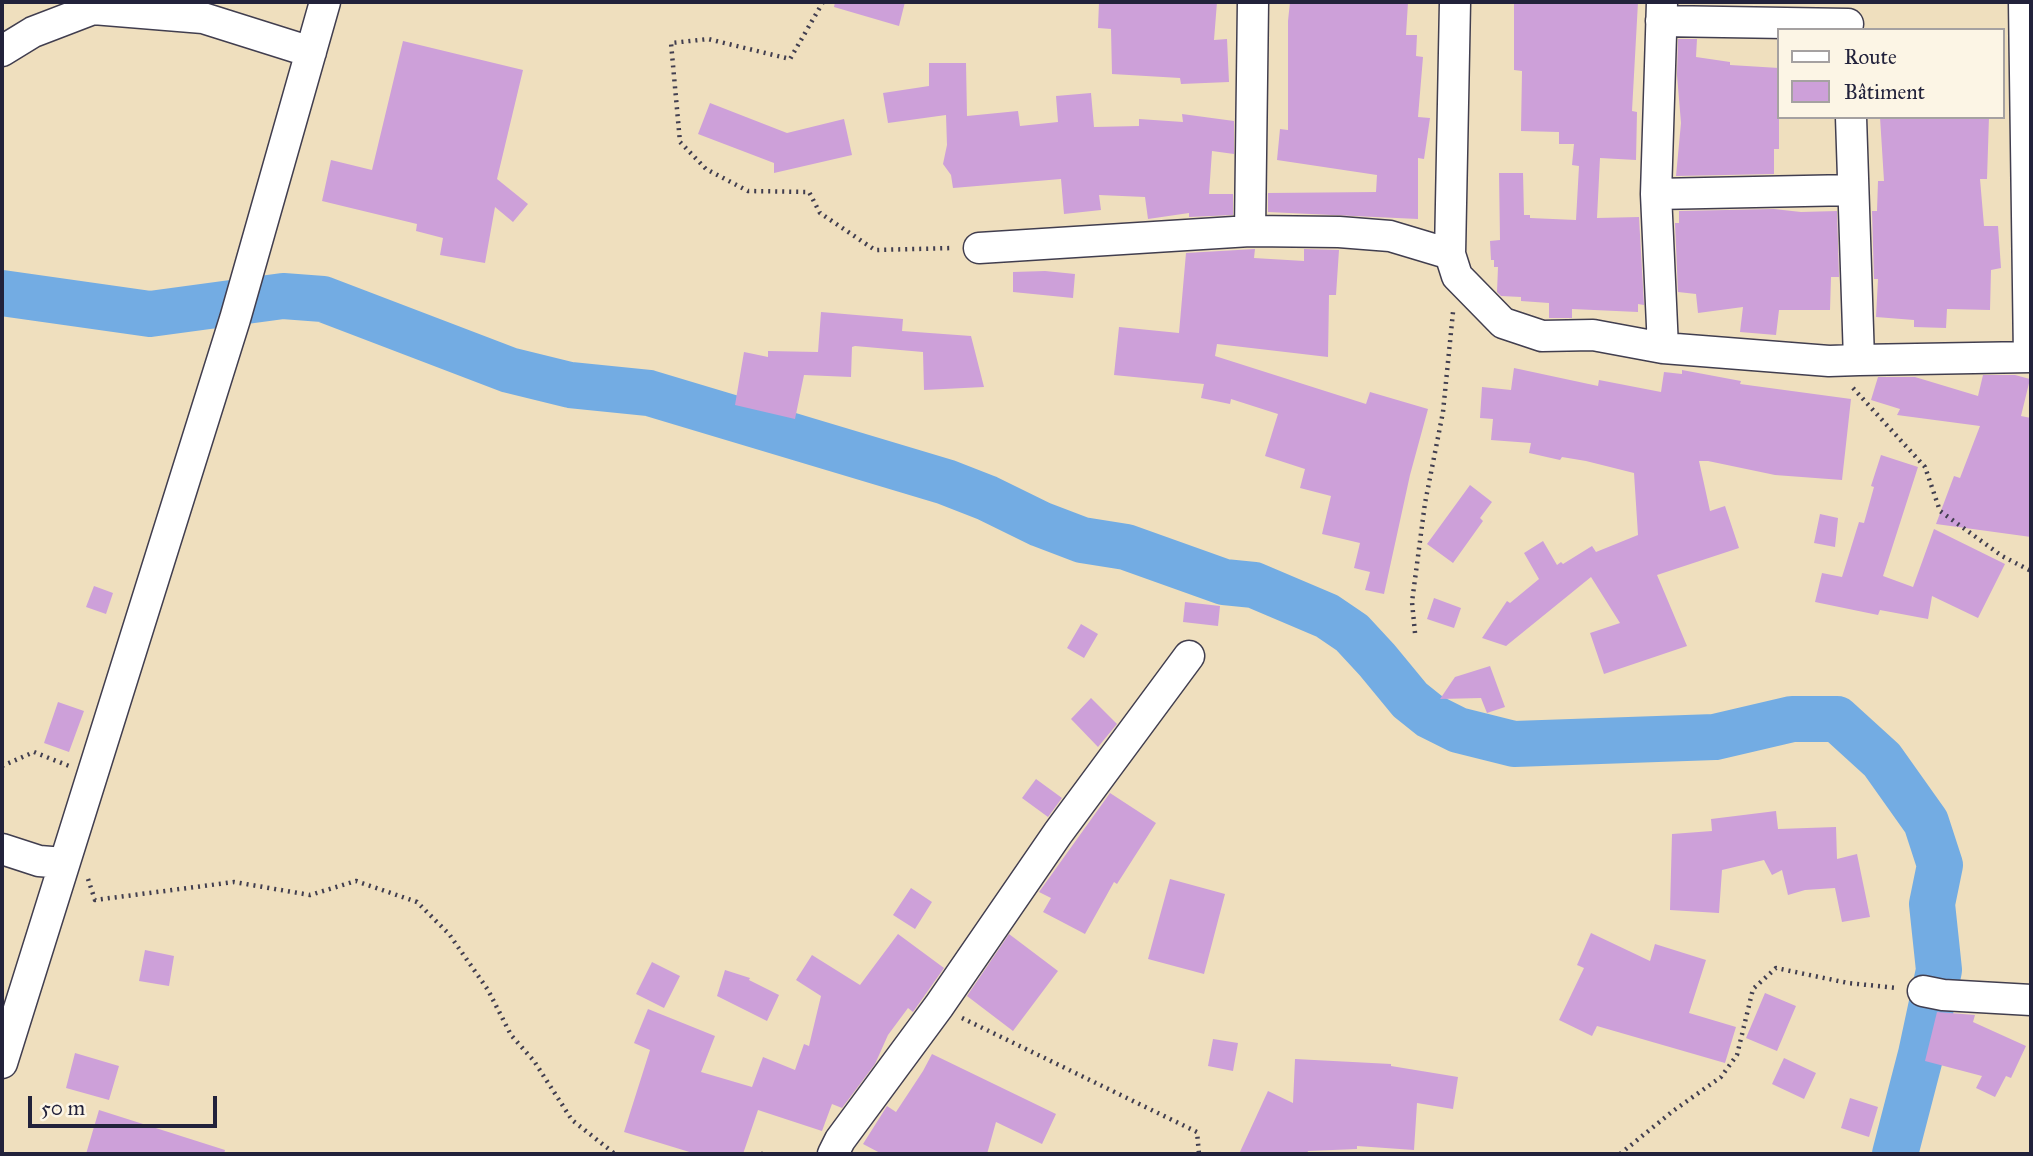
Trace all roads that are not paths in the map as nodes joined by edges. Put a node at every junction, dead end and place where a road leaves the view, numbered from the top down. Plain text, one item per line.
1 (326, 2) edge
2 (1253, 2) edge
3 (1455, 2) edge
4 (2024, 2) edge
5 (1661, 11) edge
6 (1848, 18) edge
7 (2, 51) edge
8 (311, 52) junction
9 (1851, 119) edge
10 (1853, 190) junction
11 (1656, 194) junction
12 (1250, 231) junction
13 (979, 248) road end
14 (1454, 265) junction
15 (1662, 348) junction
16 (2030, 357) edge
17 (1859, 360) junction
18 (1188, 656) dead end
19 (2, 849) edge
20 (64, 863) junction
21 (1933, 993) road end
22 (2031, 1000) edge
23 (2, 1063) edge
24 (833, 1154) edge

1 - 8 street
2 - 12 street
3 - 14 street
4 - 16 street
5 - 6 street
5 - 11 street
7 - 8 street
8 - 20 street
9 - 10 street
10 - 11 street
10 - 17 street
11 - 15 street
12 - 13 street
12 - 14 street
14 - 15 street
15 - 17 street
16 - 17 street
18 - 24 street
19 - 20 street
20 - 23 street
21 - 22 street

